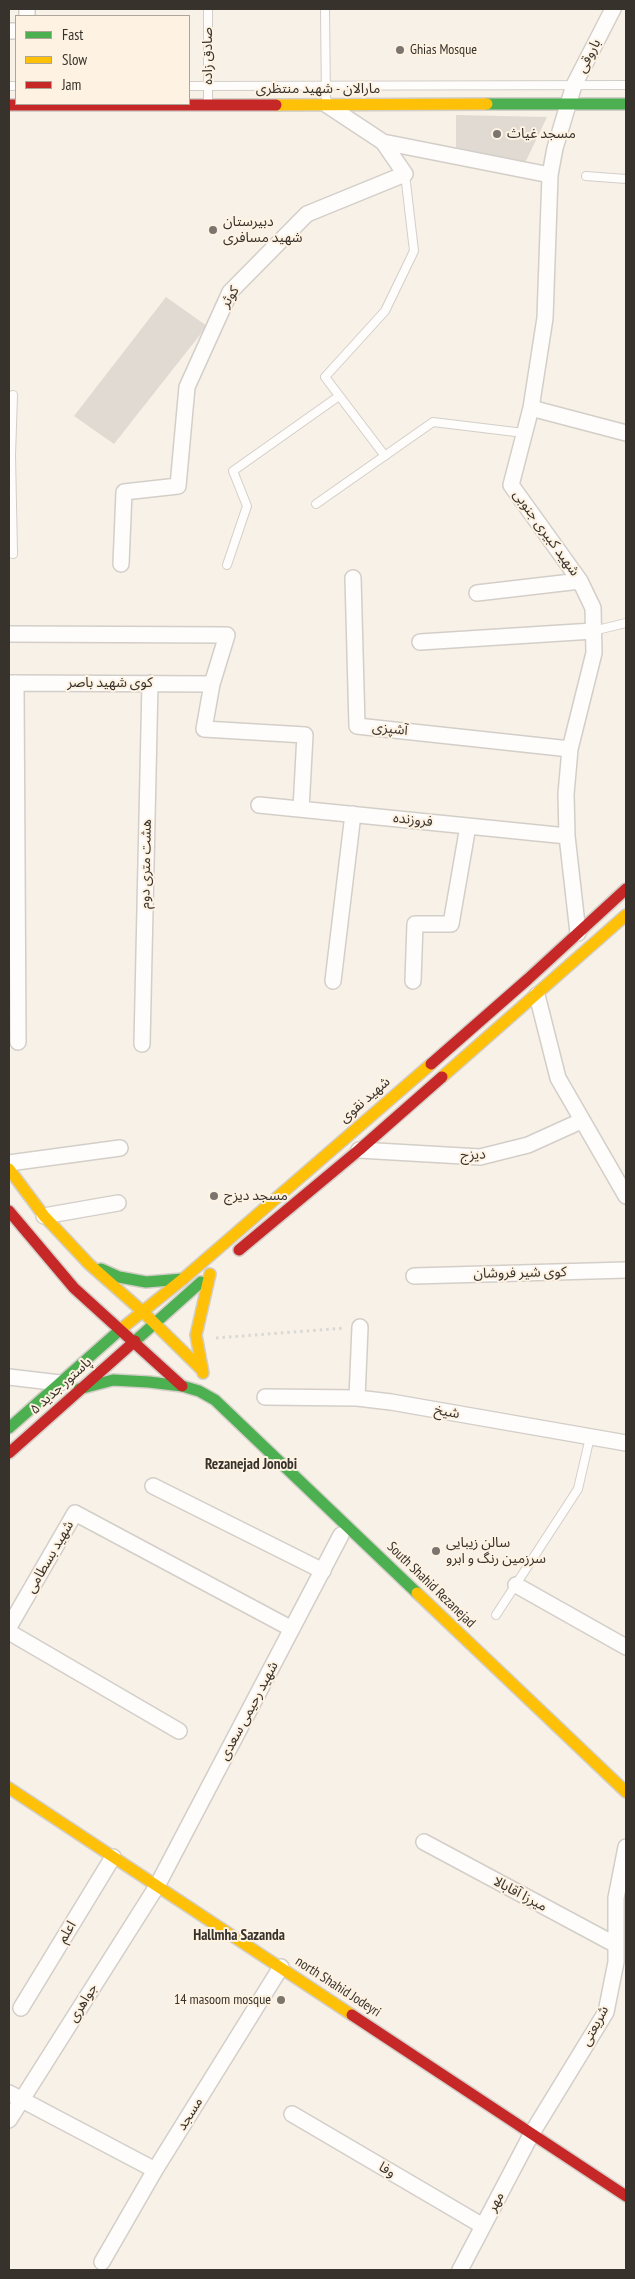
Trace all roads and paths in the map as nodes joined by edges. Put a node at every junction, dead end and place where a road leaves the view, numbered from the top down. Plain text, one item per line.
1 (208, 9) edge
2 (324, 9) edge
3 (613, 9) edge
4 (326, 85) junction
5 (574, 85) junction
6 (626, 85) edge
7 (190, 86) edge
8 (209, 86) junction
9 (190, 104) edge
10 (208, 104) junction
11 (326, 104) junction
12 (569, 104) junction
13 (626, 104) edge
14 (383, 142) junction
15 (404, 174) junction
16 (550, 174) junction
17 (586, 176) dead end
18 (626, 178) edge
19 (13, 395) dead end
20 (339, 396) junction
21 (531, 408) junction
22 (524, 433) junction
23 (626, 433) edge
24 (10, 455) edge
25 (385, 456) junction
26 (316, 504) dead end
27 (13, 554) dead end
28 (121, 564) dead end
29 (227, 565) dead end
30 (353, 578) dead end
31 (580, 581) junction
32 (477, 593) dead end
33 (626, 623) edge
34 (594, 631) junction
35 (9, 634) edge
36 (420, 642) dead end
37 (13, 683) edge
38 (150, 683) junction
39 (212, 684) junction
40 (570, 749) junction
41 (259, 805) dead end
42 (301, 809) junction
43 (353, 814) junction
44 (468, 826) junction
45 (567, 836) junction
46 (626, 889) edge
47 (626, 915) edge
48 (578, 933) junction
49 (333, 981) dead end
50 (413, 981) dead end
51 (537, 996) junction
52 (18, 1042) dead end
53 (142, 1044) dead end
54 (581, 1122) junction
55 (120, 1148) dead end
56 (359, 1150) junction
57 (9, 1163) edge
58 (9, 1169) edge
59 (626, 1196) edge
60 (118, 1203) dead end
61 (9, 1211) edge
62 (44, 1216) junction
63 (233, 1255) dead end
64 (89, 1264) junction
65 (626, 1270) edge
66 (414, 1276) dead end
67 (183, 1279) junction
68 (142, 1311) junction
69 (155, 1324) junction
70 (360, 1327) joint
71 (121, 1330) junction
72 (209, 1338) dead end
73 (135, 1341) junction
74 (202, 1370) junction
75 (9, 1377) edge
76 (60, 1383) junction
77 (182, 1386) junction
78 (79, 1389) junction
79 (265, 1397) dead end
80 (357, 1398) junction
81 (214, 1400) junction
82 (9, 1428) edge
83 (590, 1437) junction
84 (626, 1443) edge
85 (9, 1453) edge
86 (153, 1486) dead end
87 (341, 1536) dead end
88 (323, 1571) junction
89 (516, 1585) junction
90 (496, 1615) dead end
91 (9, 1627) edge
92 (292, 1629) junction
93 (9, 1632) edge
94 (626, 1647) edge
95 (179, 1731) dead end
96 (9, 1788) edge
97 (626, 1792) edge
98 (424, 1842) dead end
99 (626, 1847) edge
100 (114, 1857) junction
101 (157, 1886) junction
102 (616, 1945) junction
103 (280, 1967) junction
104 (21, 2008) dead end
105 (15, 2096) edge
106 (292, 2114) dead end
107 (9, 2120) edge
108 (532, 2133) junction
109 (155, 2170) junction
110 (626, 2196) edge
111 (483, 2226) junction
112 (102, 2262) dead end
113 (460, 2270) edge

1 - 8 lane, صادق زاده
2 - 4 lane
3 - 5 street, باروقی
4 - 5 lane, مارالان - شهید منتظری
4 - 8 lane, مارالان - شهید منتظری
4 - 11 lane
5 - 6 lane, مارالان - شهید منتظری
5 - 12 street, باروقی
7 - 8 lane, مارالان - شهید منتظری
8 - 10 lane, صادق زاده
9 - 10 main road, مارالان - شهید منتظری
10 - 11 main road, مارالان - شهید منتظری
11 - 12 main road, مارالان - شهید منتظری
11 - 14 street
12 - 13 main road, مارالان - شهید منتظری
12 - 16 street, شهید کبیری جنوبی
14 - 15 street
14 - 16 street
15 - 20 lane
15 - 28 street, کوثر
16 - 21 street, شهید کبیری جنوبی
17 - 18 lane
19 - 24 lane
20 - 25 lane
20 - 29 lane
21 - 22 street, شهید کبیری جنوبی
21 - 23 street
22 - 25 lane
22 - 31 street, شهید کبیری جنوبی
24 - 27 lane
25 - 26 lane
30 - 40 street, آشپزی
31 - 32 street
31 - 34 street, شهید کبیری جنوبی
33 - 34 lane
34 - 36 street
34 - 40 street, شهید کبیری جنوبی
35 - 39 street
37 - 38 street, کوی شهید باصر
37 - 52 street
38 - 39 street, کوی شهید باصر
38 - 53 street, هشت متری دوم
39 - 42 street
40 - 45 street, شهید کبیری جنوبی
41 - 42 street, فروزنده
42 - 43 street, فروزنده
43 - 44 street, فروزنده
43 - 49 street
44 - 45 street, فروزنده
44 - 50 street
45 - 48 street, شهید کبیری جنوبی
46 - 48 main road, شهید نقوی
47 - 51 main road
48 - 67 main road, شهید نقوی
51 - 54 street
51 - 56 main road
54 - 56 street, دیزج
54 - 59 street
55 - 57 street
56 - 63 main road
58 - 62 main road
60 - 62 street
61 - 71 main road
62 - 64 main road
64 - 67 main road
64 - 68 main road
65 - 66 street, کوی شیر فروشان
67 - 68 main road, شهید نقوی
68 - 69 main road
68 - 71 main road, شهید نقوی
69 - 73 main road
69 - 74 main road
69 - 74 main road
70 - 72 path
70 - 80 street
71 - 73 main road
71 - 76 main road, پاستور جدید ۵
73 - 77 main road
73 - 78 main road, پاستور جدید ۵
74 - 81 main road
75 - 76 street
76 - 82 main road, پاستور جدید ۵
77 - 78 main road
77 - 81 main road
78 - 85 main road, پاستور جدید ۵
79 - 80 street, شیخ
80 - 83 street, شیخ
81 - 97 main road, South Shahid Rezanejad
83 - 84 street, شیخ
83 - 89 lane
86 - 88 street
87 - 88 street, شهید رحیمی سعدی
88 - 92 street, شهید رحیمی سعدی
89 - 90 lane
89 - 94 street
91 - 92 street, شهید بسطامی
92 - 101 street, شهید رحیمی سعدی
93 - 95 street
96 - 100 main road, north Shahid Jodeyri
98 - 102 street, میرزا آقابالا
99 - 102 street, شریعتی
100 - 101 main road, north Shahid Jodeyri
100 - 104 street, اعلم
101 - 103 main road, north Shahid Jodeyri
101 - 105 street, جواهری
102 - 108 street, شریعتی
103 - 108 main road, north Shahid Jodeyri
103 - 109 street, مسجد
105 - 107 street, جواهری
105 - 109 street
106 - 111 street, وفا
108 - 110 main road, north Shahid Jodeyri
108 - 111 street, مهر
109 - 112 street, مسجد
111 - 113 street, مهر

